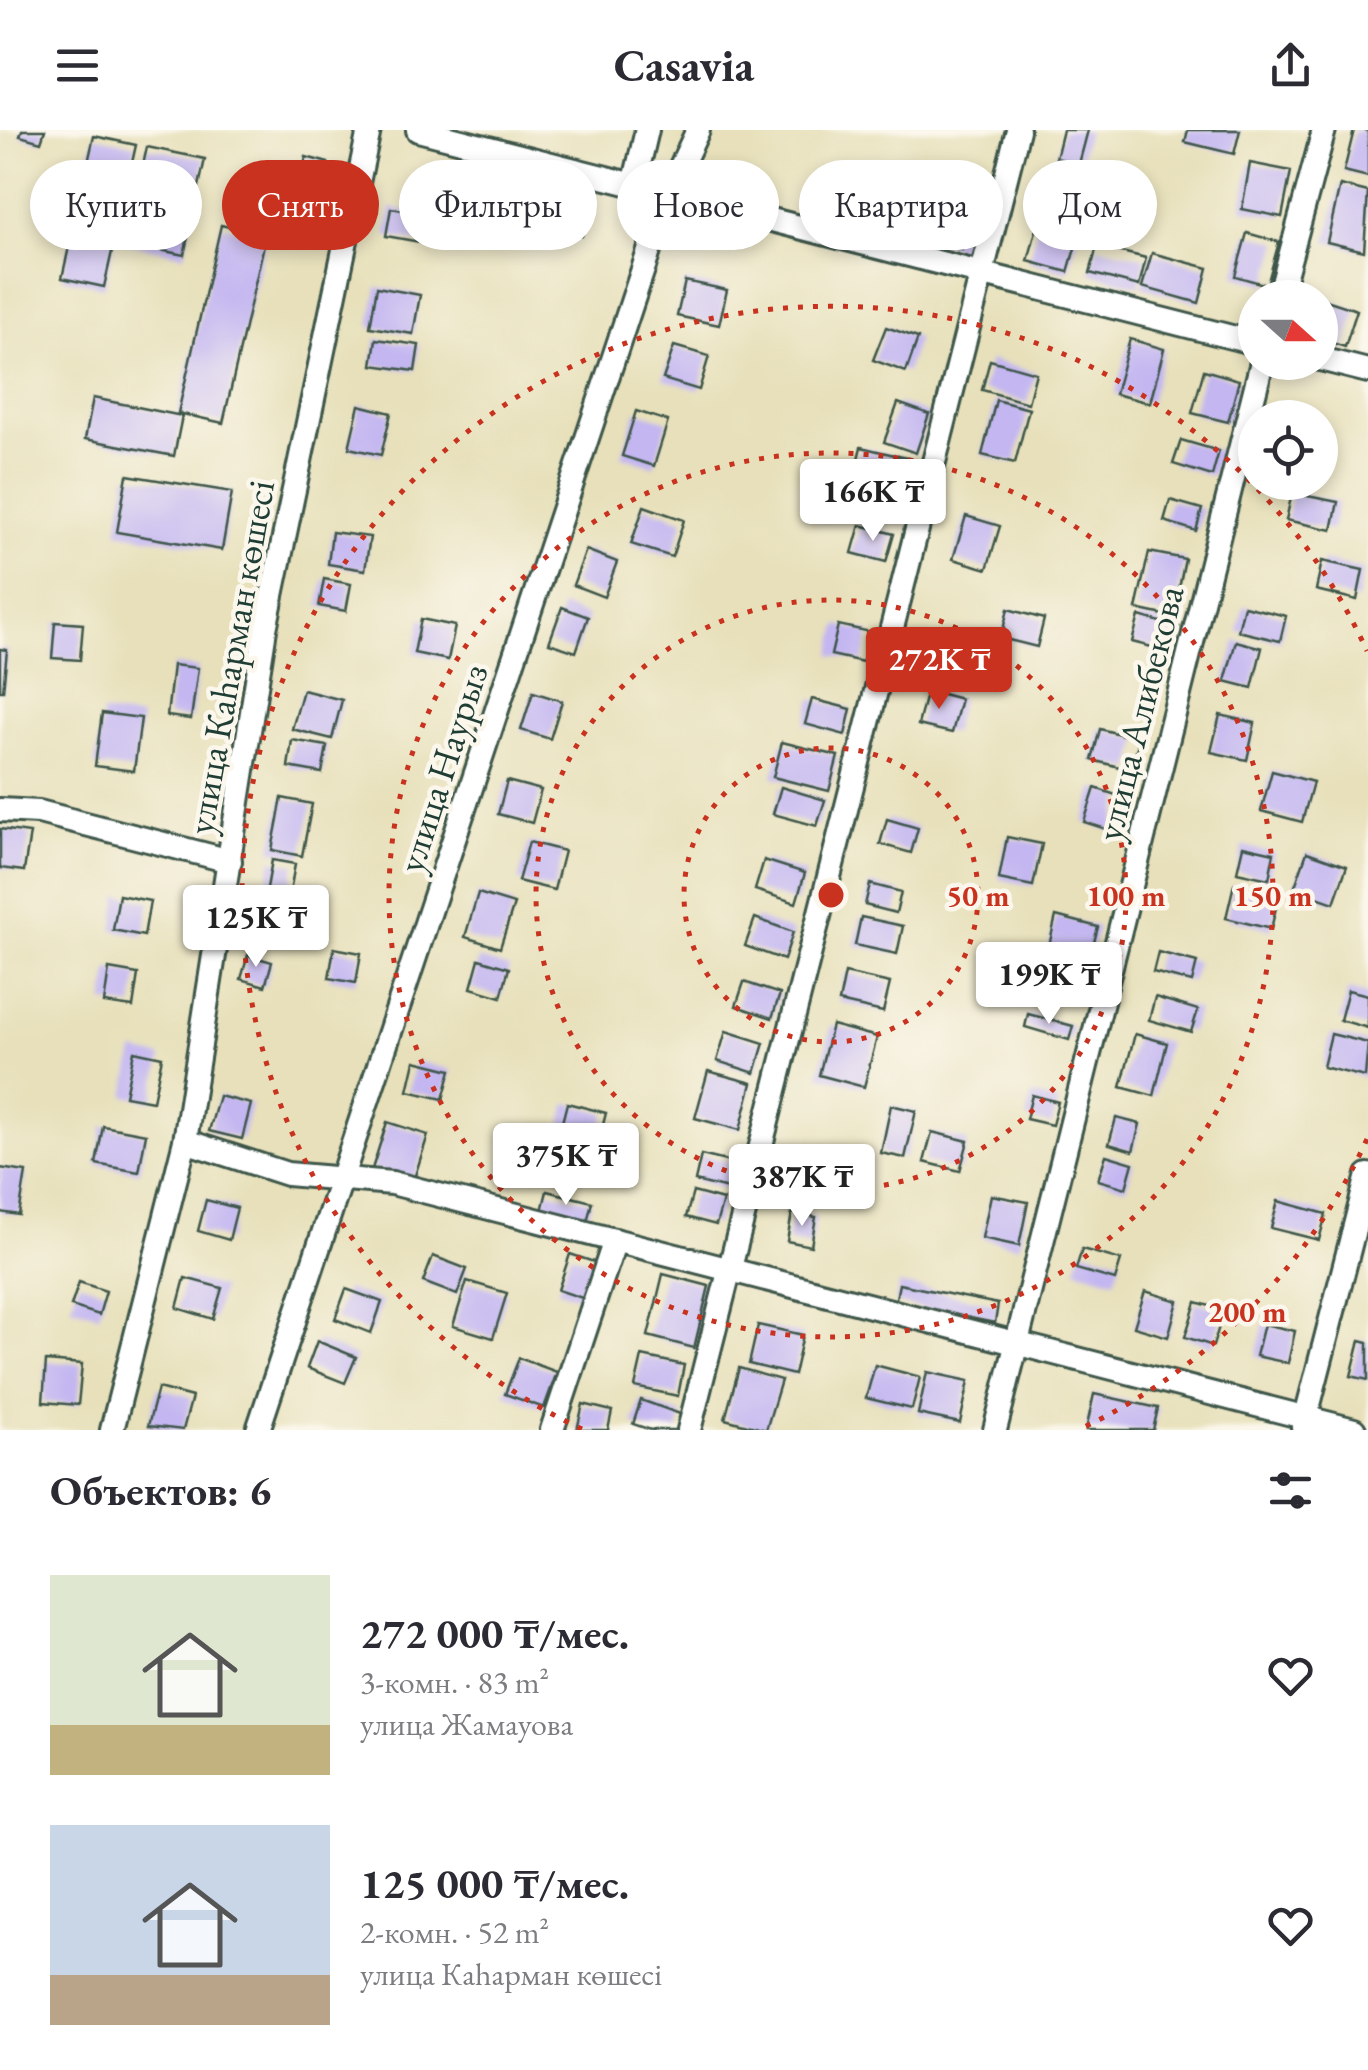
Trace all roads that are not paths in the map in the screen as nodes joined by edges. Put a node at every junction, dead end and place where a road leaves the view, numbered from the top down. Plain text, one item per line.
1 (369, 130) edge
2 (418, 130) edge
3 (647, 130) edge
4 (698, 130) edge
5 (1018, 130) edge
6 (1324, 130) edge
7 (640, 160) edge
8 (684, 160) edge
9 (617, 181) edge
10 (779, 221) edge
11 (650, 250) edge
12 (981, 270) junction
13 (1285, 280) edge
14 (1238, 338) edge
15 (1338, 363) edge
16 (1368, 370) edge
17 (1258, 380) edge
18 (0, 810) edge
19 (230, 861) junction
20 (185, 1141) junction
21 (1368, 1175) edge
22 (344, 1178) junction
23 (615, 1240) junction
24 (730, 1266) junction
25 (1017, 1342) junction
26 (1304, 1423) edge
27 (112, 1430) edge
28 (258, 1430) edge
29 (552, 1430) edge
30 (688, 1430) edge
31 (995, 1430) edge
32 (1354, 1430) edge

1 - 19 street, улица Каһарман көшесі
2 - 9 street
3 - 7 street
4 - 8 street, улица Наурыз
5 - 12 street
6 - 13 street
10 - 12 street
11 - 22 street, улица Наурыз
12 - 14 street
12 - 24 street
15 - 16 street
17 - 25 street, улица Алибекова
18 - 19 street
19 - 20 street, улица Каһарман көшесі
20 - 22 street
20 - 27 street, улица Каһарман көшесі
21 - 26 street
22 - 23 street
22 - 28 street, улица Наурыз
23 - 24 street
23 - 29 street
24 - 25 street
24 - 30 street
25 - 26 street
25 - 31 street, улица Алибекова
26 - 32 street

